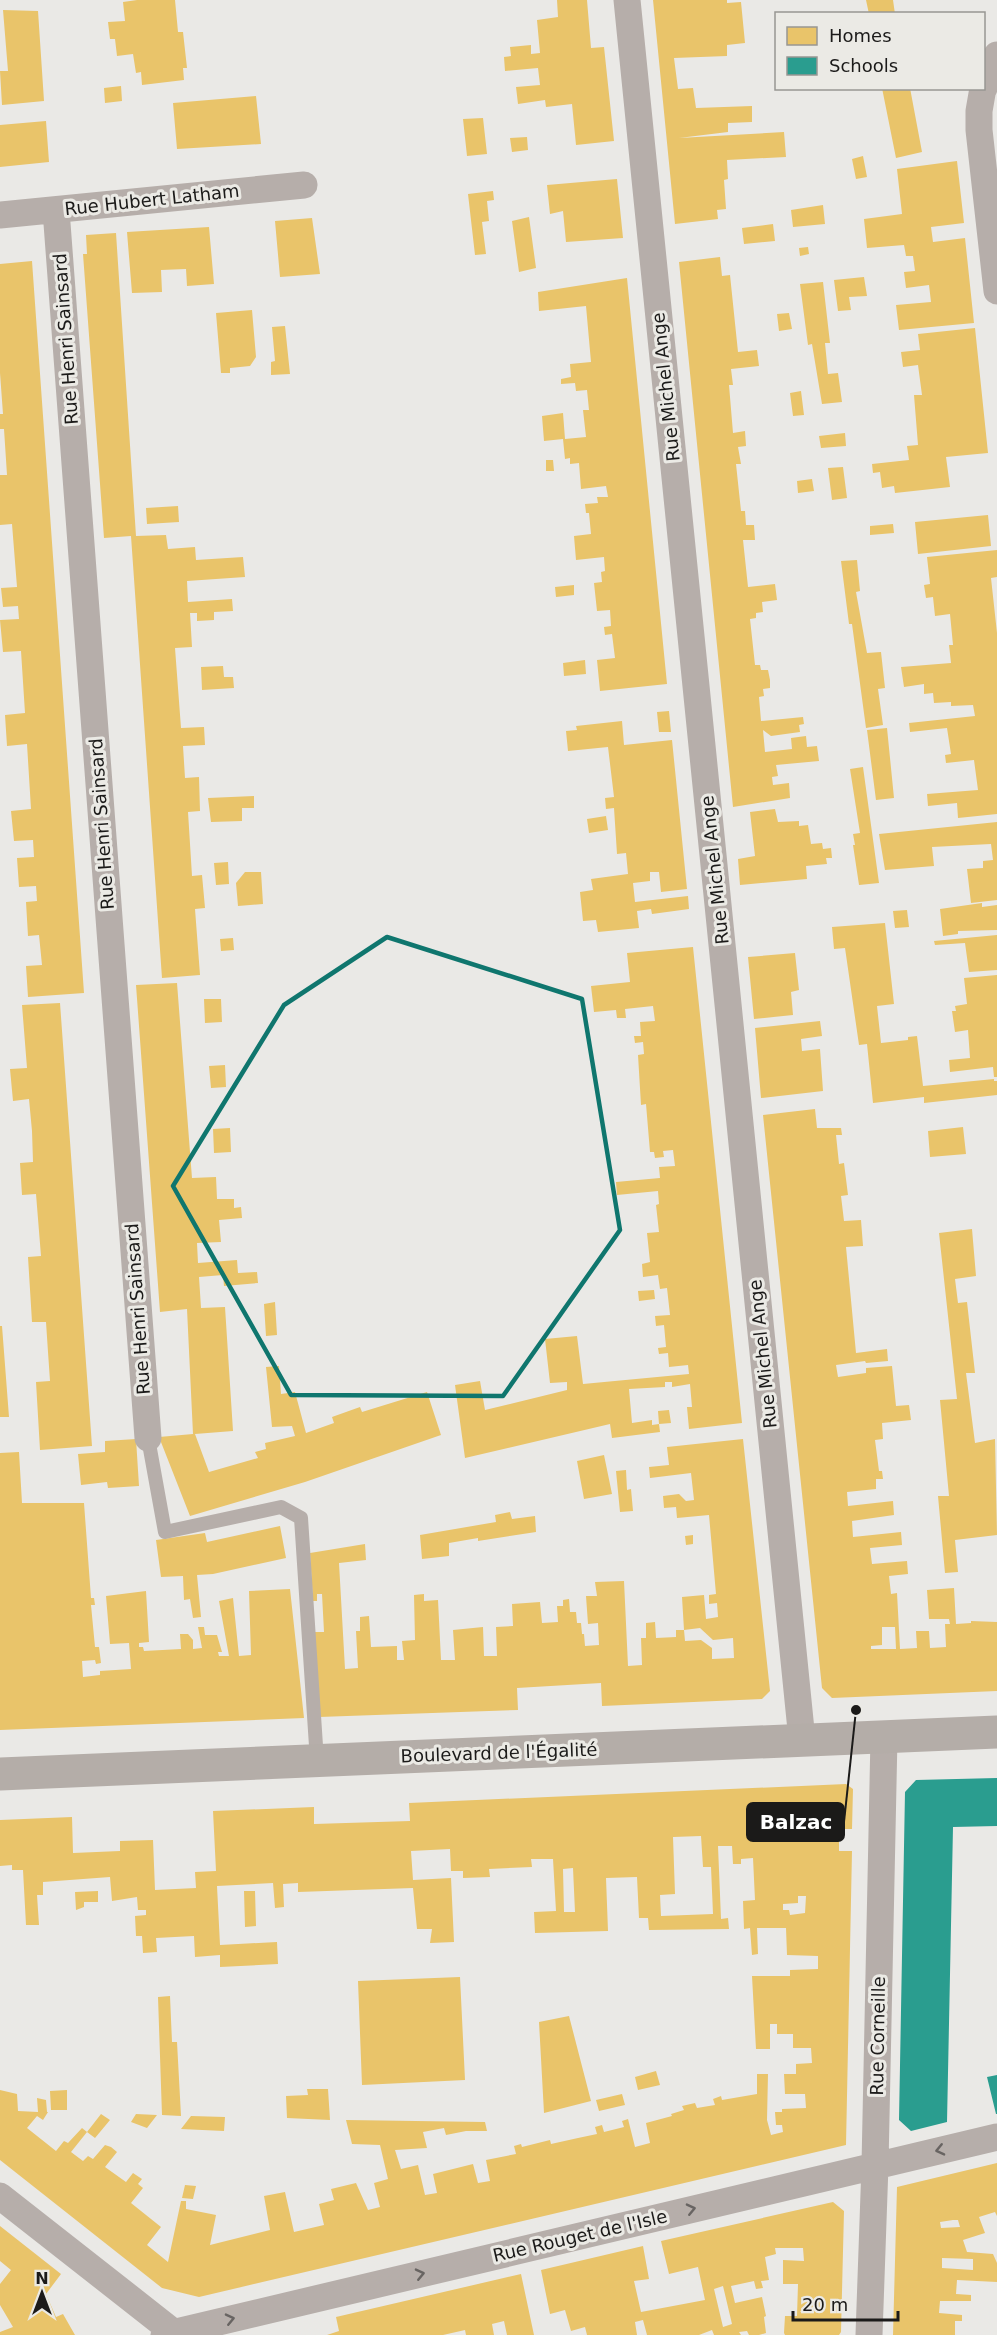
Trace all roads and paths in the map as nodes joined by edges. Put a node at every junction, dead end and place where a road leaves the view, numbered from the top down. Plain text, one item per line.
1 (627, 0) edge
2 (997, 55) edge
3 (985, 83) edge
4 (983, 90) edge
5 (304, 185) dead end
6 (56, 210) junction
7 (0, 215) edge
8 (997, 291) edge
9 (148, 1438) joint
10 (997, 1732) edge
11 (884, 1737) junction
12 (802, 1740) junction
13 (317, 1761) junction
14 (0, 1774) edge
15 (997, 2137) edge
16 (875, 2165) junction
17 (0, 2196) edge
18 (171, 2334) edge
19 (869, 2335) edge

1 - 12 street, Rue Michel Ange
2 - 3 street
4 - 8 street
5 - 6 street, Rue Hubert Latham
6 - 7 street, Rue Hubert Latham
6 - 9 street, Rue Henri Sainsard
9 - 13 lane
10 - 11 main road, Boulevard de l'Égalité
11 - 12 main road, Boulevard de l'Égalité
11 - 16 street, Rue Corneille
12 - 13 main road, Boulevard de l'Égalité
13 - 14 main road, Boulevard de l'Égalité
15 -> 16 street, Rue Rouget de l'Isle
18 -> 16 street, Rue Rouget de l'Isle
16 - 19 street, Rue Corneille
17 - 18 street

